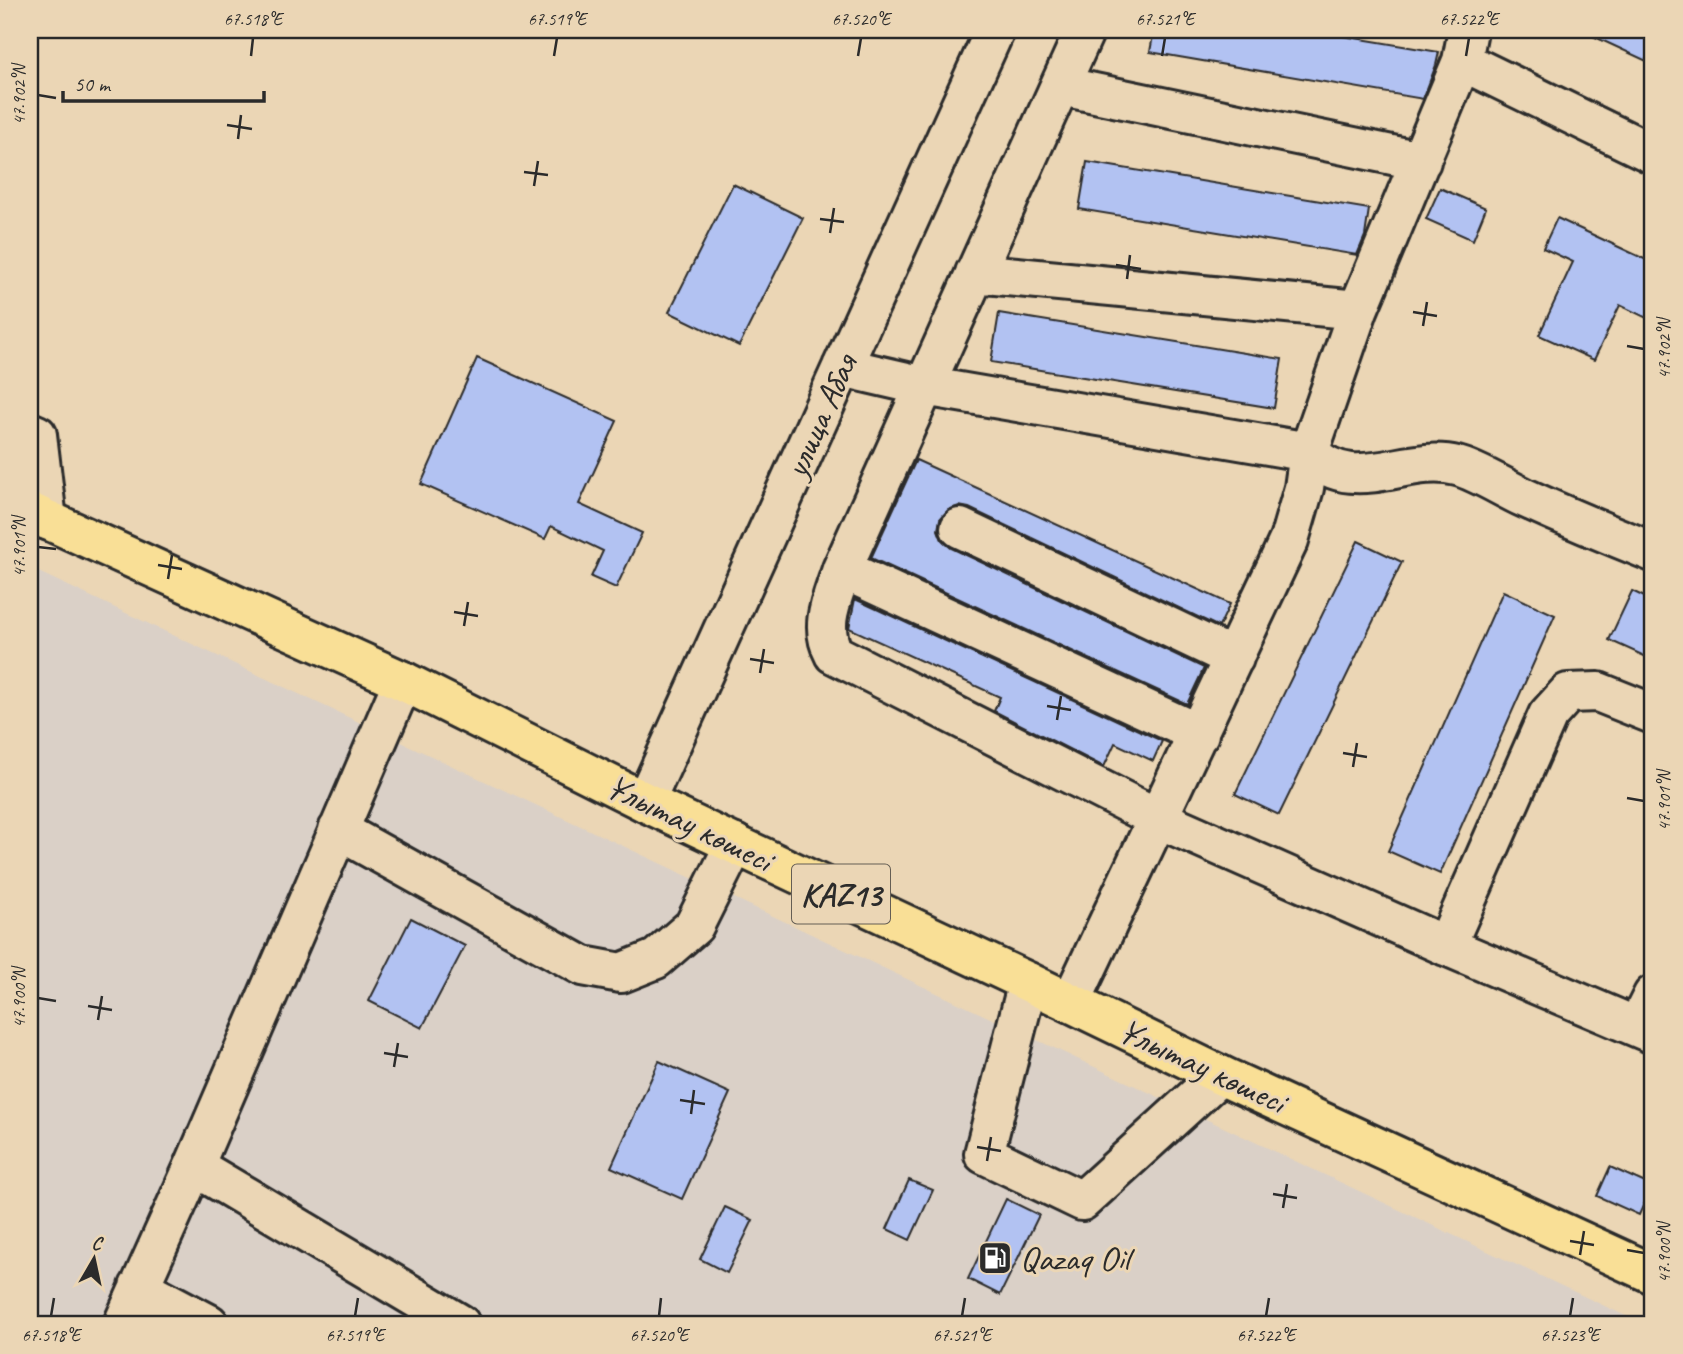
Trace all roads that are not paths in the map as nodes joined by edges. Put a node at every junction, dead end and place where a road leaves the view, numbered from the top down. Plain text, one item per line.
1 (995, 30) edge
2 (1085, 30) edge
3 (1465, 46) edge
4 (1061, 86) junction
5 (1653, 154) edge
6 (1421, 160) junction
7 (975, 272) junction
8 (1358, 310) junction
9 (842, 367) junction
10 (924, 386) junction
11 (30, 432) edge
12 (1309, 452) junction
13 (38, 516) edge
14 (960, 528) dead end
15 (1653, 552) edge
16 (842, 569) junction
17 (1234, 658) junction
18 (403, 681) junction
19 (1653, 714) edge
20 (1199, 734) junction
21 (645, 802) junction
22 (1159, 819) junction
23 (338, 830) junction
24 (735, 844) junction
25 (1446, 946) junction
26 (1028, 982) junction
27 (1071, 1002) junction
28 (1648, 1019) edge
29 (1220, 1075) junction
30 (194, 1166) junction
31 (1653, 1274) edge
32 (139, 1287) junction
33 (122, 1324) edge
34 (209, 1324) edge
35 (460, 1324) edge

1 - 9 street, улица Абая
2 - 4 street
3 - 5 street
3 - 6 street
4 - 6 street
4 - 7 street
6 - 8 street
7 - 8 street
7 - 10 street
8 - 12 street
9 - 10 street
9 - 21 street, улица Абая
10 - 12 street
10 - 16 street
11 - 13 street
12 - 15 street
12 - 17 street
13 - 18 main road, Ұлытау көшесі / KAZ13
14 - 17 street
16 - 20 street
16 - 22 street
17 - 20 street
18 - 21 main road, Ұлытау көшесі / KAZ13
18 - 23 street
19 - 25 street
20 - 22 street
21 - 24 main road, Ұлытау көшесі / KAZ13
22 - 25 street
22 - 27 street
23 - 24 street
23 - 30 street
24 - 26 main road, Ұлытау көшесі / KAZ13
25 - 28 street
26 - 27 main road, Ұлытау көшесі / KAZ13
26 - 29 street
27 - 29 main road, Ұлытау көшесі / KAZ13
29 - 31 main road, Ұлытау көшесі / KAZ13
30 - 32 street
30 - 35 street
32 - 33 street
32 - 34 street

